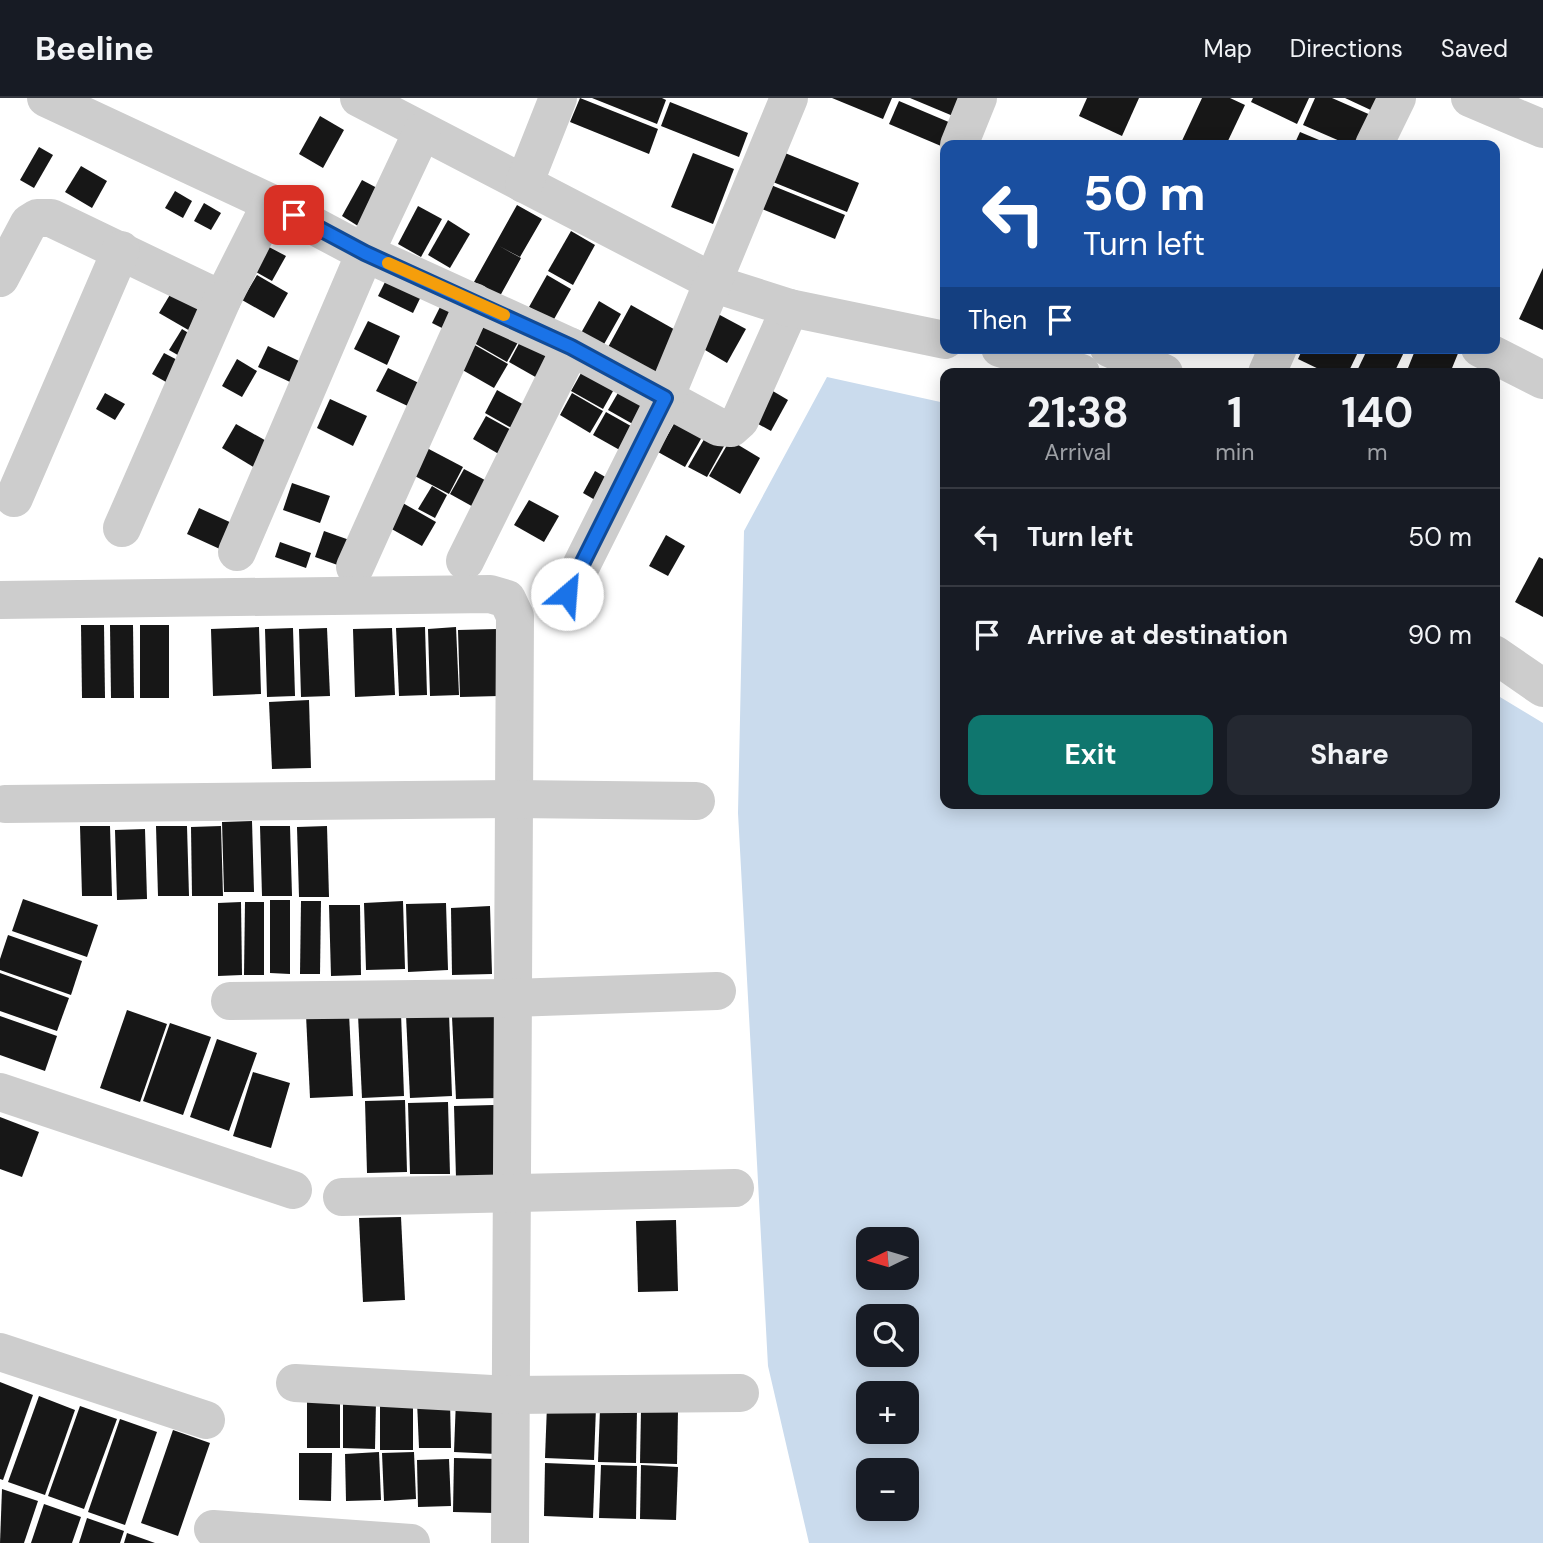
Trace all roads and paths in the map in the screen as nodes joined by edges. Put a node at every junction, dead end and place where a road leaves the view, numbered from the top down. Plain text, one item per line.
1 (46, 98) edge
2 (359, 98) edge
3 (558, 98) edge
4 (789, 98) edge
5 (978, 98) edge
6 (1397, 98) edge
7 (1470, 98) edge
8 (1543, 130) edge
9 (422, 132) junction
10 (961, 140) edge
11 (1376, 140) edge
12 (524, 184) junction
13 (271, 203) junction
14 (121, 250) junction
15 (365, 253) junction
16 (0, 278) edge
17 (713, 282) junction
18 (222, 300) junction
19 (474, 302) junction
20 (790, 308) junction
21 (940, 339) edge
22 (571, 347) junction
23 (1019, 354) edge
24 (1082, 354) edge
25 (1121, 354) edge
26 (1492, 354) edge
27 (1065, 368) edge
28 (1069, 368) edge
29 (1153, 368) edge
30 (1543, 380) edge
31 (665, 398) junction
32 (14, 498) dead end
33 (122, 528) dead end
34 (237, 552) dead end
35 (465, 561) dead end
36 (355, 568) dead end
37 (567, 594) dead end
38 (0, 600) edge
39 (1500, 658) edge
40 (1543, 688) edge
41 (513, 799) junction
42 (696, 801) dead end
43 (5, 804) dead end
44 (717, 991) dead end
45 (512, 998) junction
46 (230, 1001) dead end
47 (0, 1092) edge
48 (734, 1188) dead end
49 (293, 1190) dead end
50 (512, 1195) junction
51 (342, 1197) dead end
52 (0, 1352) edge
53 (295, 1383) dead end
54 (740, 1393) dead end
55 (511, 1395) junction
56 (206, 1420) dead end
57 (213, 1529) dead end
58 (411, 1543) edge
59 (510, 1543) edge

1 - 13 street
2 - 9 street
3 - 12 street
4 - 17 street
5 - 10 street
6 - 11 street
7 - 8 street
9 - 12 street
9 - 15 street
12 - 17 street
13 - 15 street
13 - 18 street
14 - 16 street
14 - 18 street
14 - 32 street
15 - 19 street
15 - 34 street
17 - 20 street
17 - 31 street
18 - 33 street
19 - 22 street
19 - 36 street
20 - 21 street
20 - 31 street
22 - 31 street
22 - 35 street
23 - 27 street
24 - 28 street
25 - 29 street
26 - 30 street
31 - 37 street
38 - 41 street
39 - 40 street
41 - 42 street
41 - 43 street
41 - 45 street
44 - 45 street
45 - 46 street
45 - 50 street
47 - 49 street
48 - 50 street
50 - 51 street
50 - 55 street
52 - 56 street
53 - 55 street
54 - 55 street
55 - 59 street
57 - 58 street

